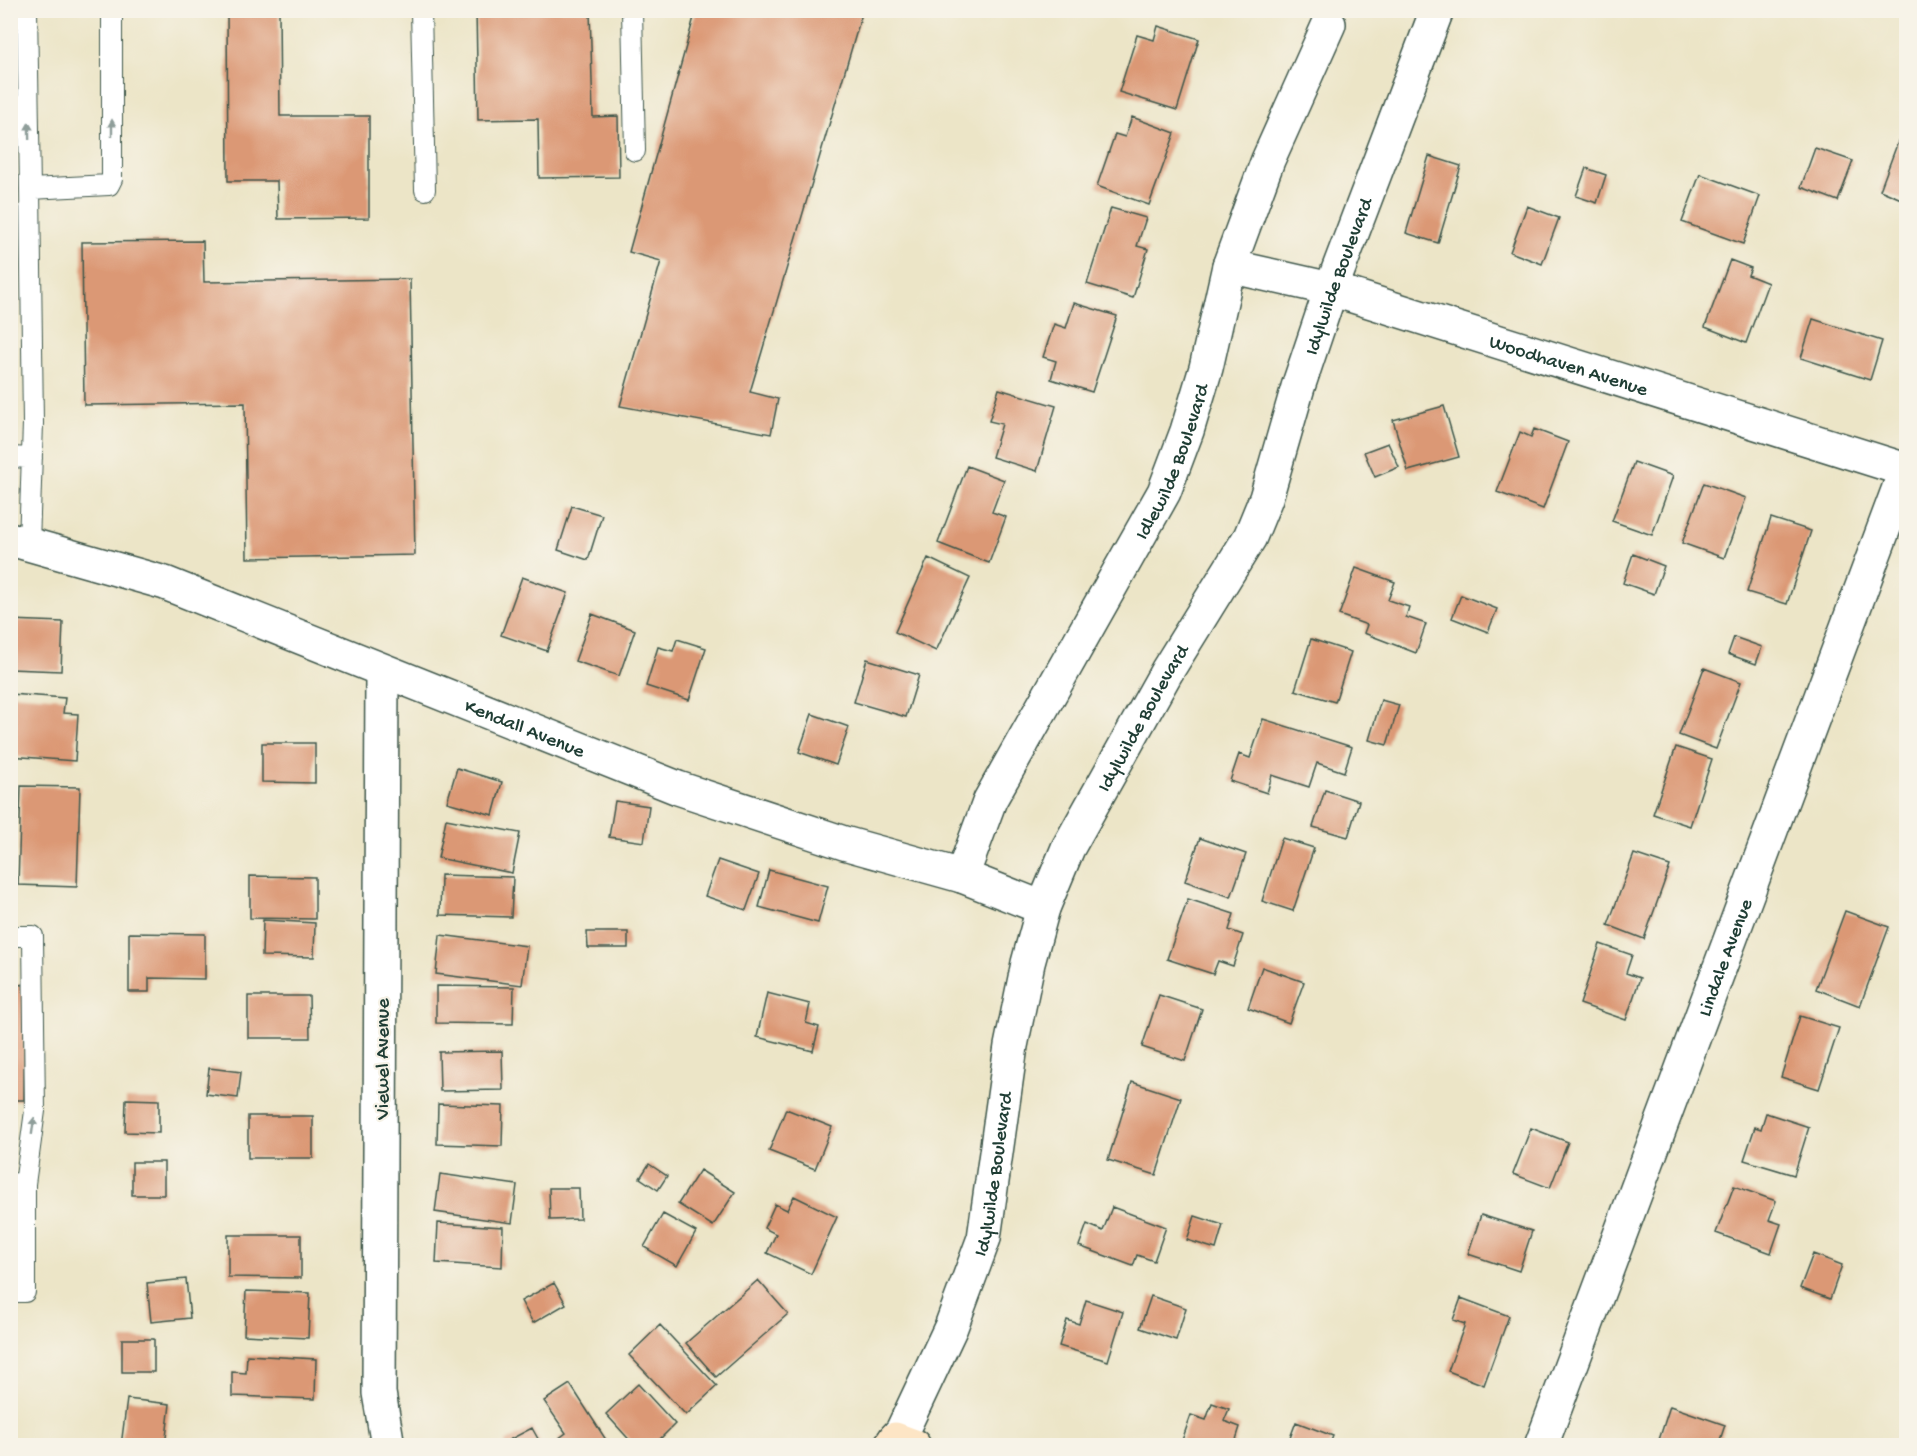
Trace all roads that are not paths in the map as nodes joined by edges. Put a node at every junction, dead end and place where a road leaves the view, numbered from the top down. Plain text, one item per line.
1 (27, 10) edge
2 (112, 10) edge
3 (421, 10) edge
4 (632, 10) edge
5 (1437, 10) edge
6 (1329, 24) dead end
7 (636, 151) dead end
8 (30, 189) junction
9 (425, 190) dead end
10 (1229, 266) junction
11 (1331, 289) junction
12 (10, 457) edge
13 (32, 458) junction
14 (1906, 469) edge
15 (20, 542) edge
16 (382, 672) junction
17 (962, 876) junction
18 (1043, 908) junction
19 (10, 936) edge
20 (18, 1184) edge
21 (10, 1292) edge
22 (900, 1443) edge
23 (388, 1446) edge
24 (1540, 1446) edge

8 -> 1 lane
8 -> 2 lane
3 - 9 lane
4 - 7 lane
5 - 11 street, Idylwilde Boulevard
6 - 10 street, Idlewilde Boulevard
8 - 13 lane
10 - 11 street, Woodhaven Avenue
10 - 17 street, Idlewilde Boulevard
11 - 14 street, Woodhaven Avenue
11 - 18 street, Idylwilde Boulevard
12 - 13 lane
13 - 15 lane
14 - 24 street, Lindale Avenue
15 - 16 street, Kendall Avenue
16 - 17 street, Kendall Avenue
16 - 23 street, Viewel Avenue
17 - 18 street, Kendall Avenue
18 - 22 street, Idylwilde Boulevard
20 -> 19 lane
20 - 21 lane

